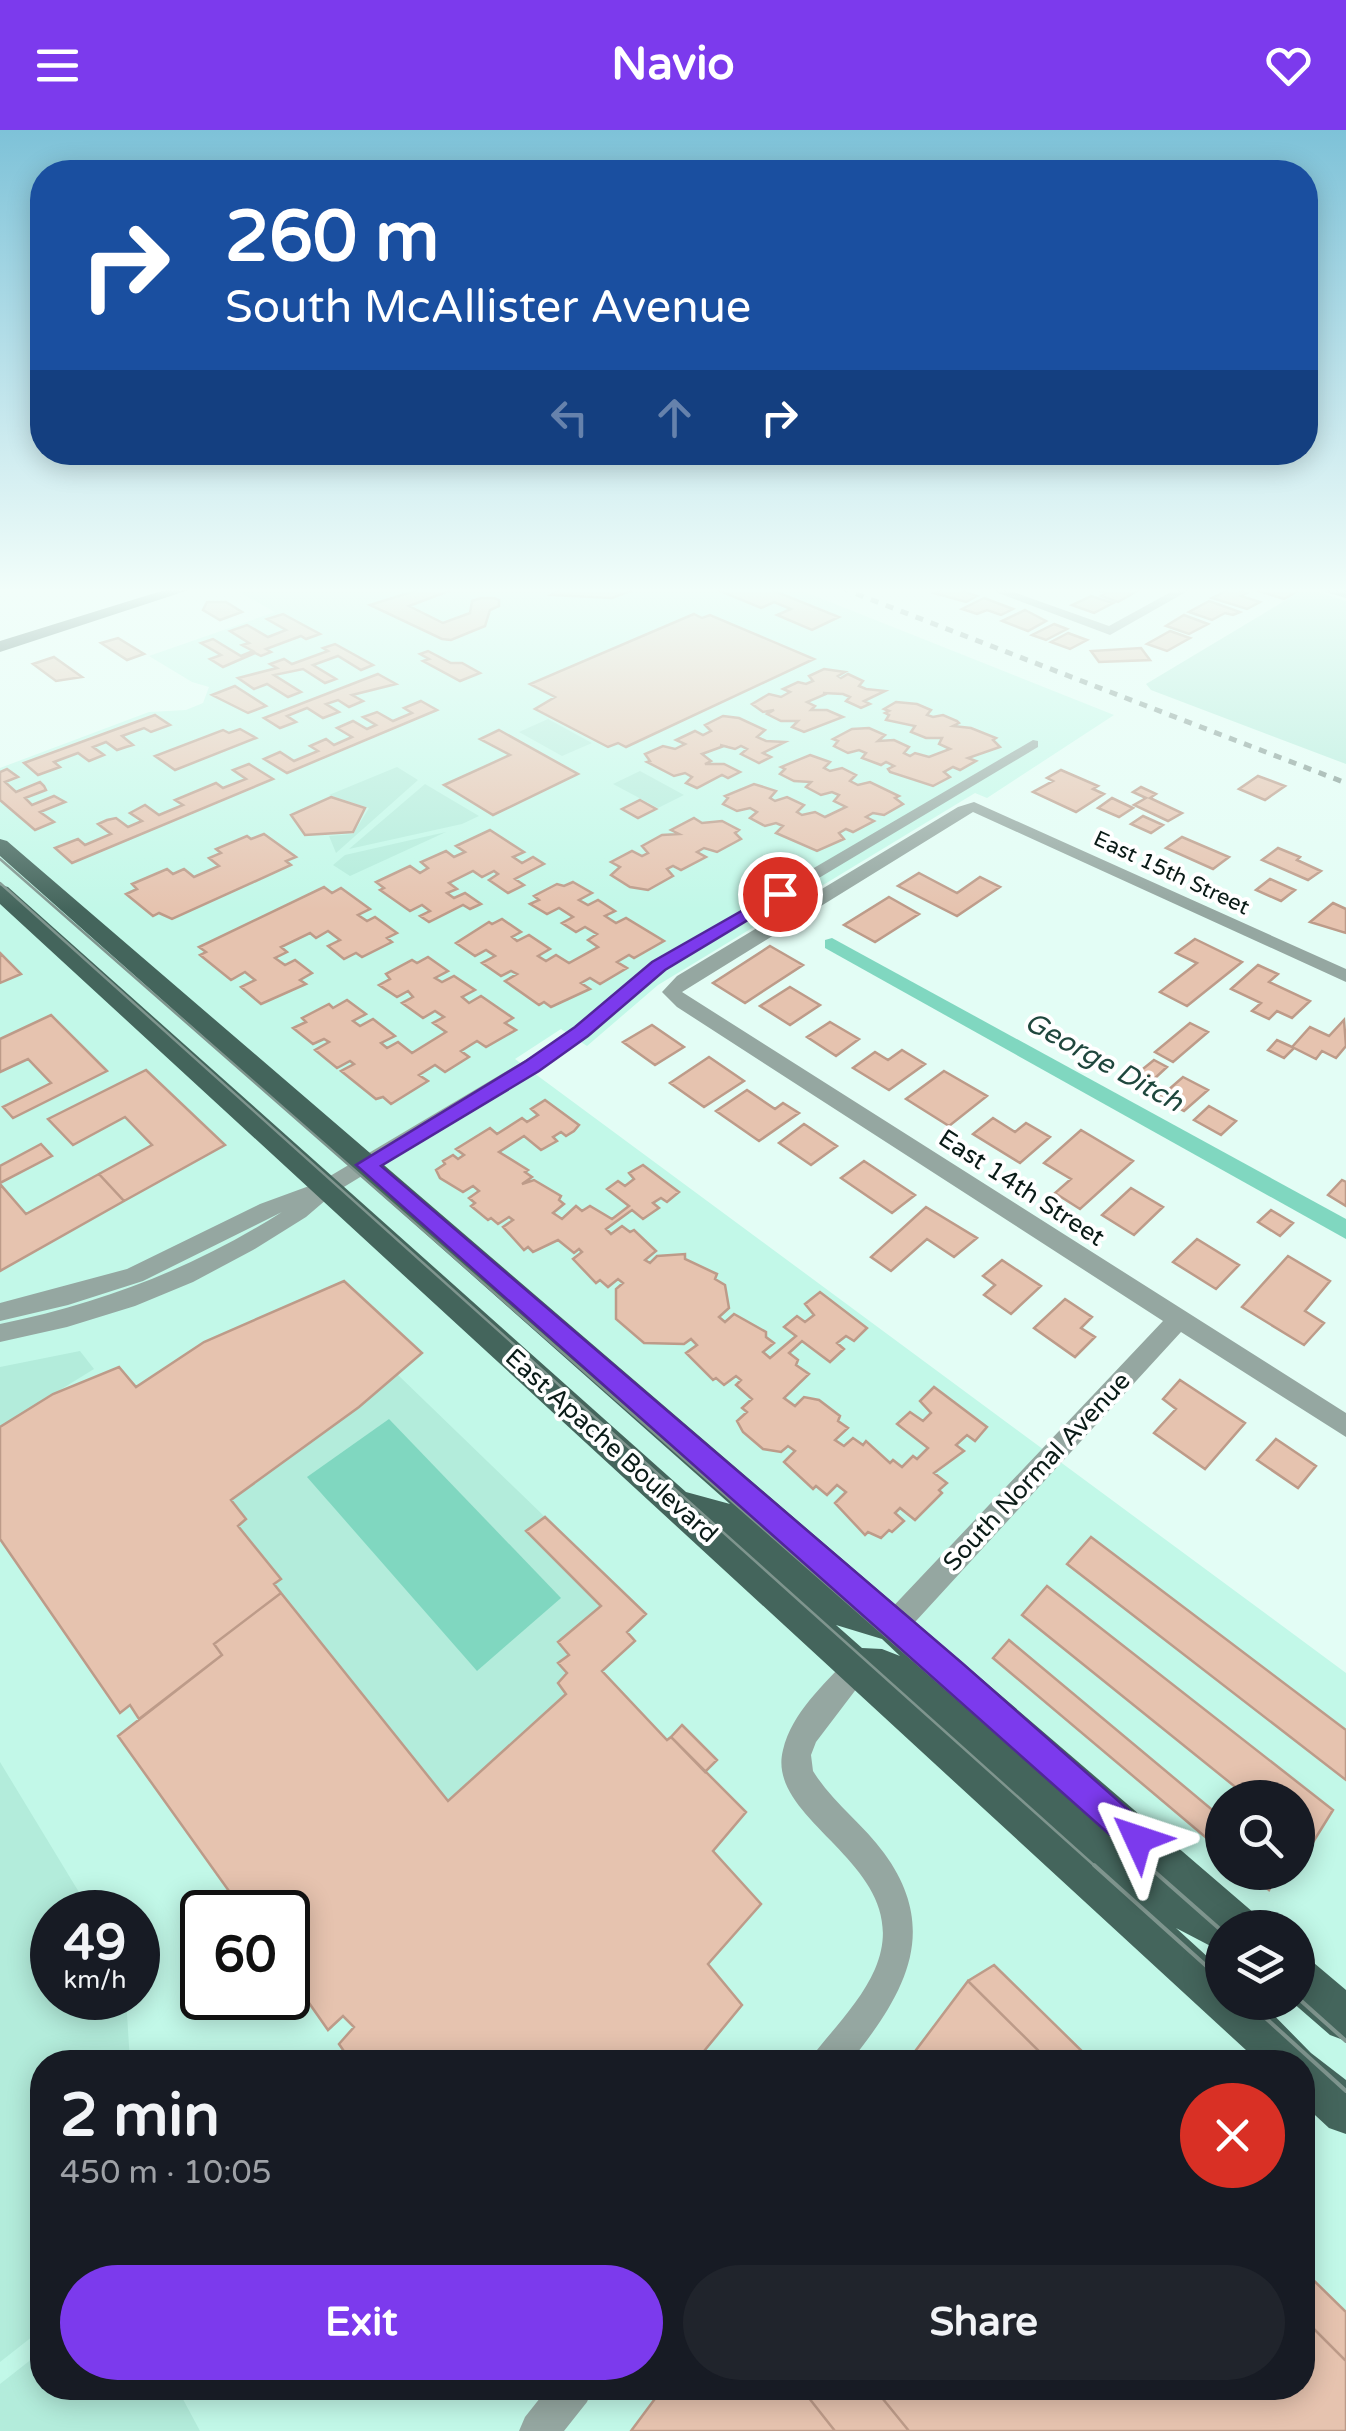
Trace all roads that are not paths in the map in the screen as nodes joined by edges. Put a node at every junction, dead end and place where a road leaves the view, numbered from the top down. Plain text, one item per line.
1 (1033, 744) dead end
2 (0, 845) edge
3 (0, 892) edge
4 (1346, 976) edge
5 (671, 992) joint
6 (366, 1165) junction
7 (328, 1188) junction
8 (0, 1312) edge
9 (1178, 1320) junction
10 (0, 1334) edge
11 (1346, 1426) edge
12 (680, 1506) junction
13 (894, 1624) junction
14 (860, 1667) junction
15 (1219, 1910) edge
16 (1205, 1921) edge
17 (1205, 1983) edge
18 (1315, 1993) edge
19 (1346, 2019) edge
20 (1246, 2020) edge
21 (837, 2050) edge
22 (1279, 2050) edge
23 (1315, 2084) edge
24 (1346, 2111) edge
25 (564, 2400) edge
26 (539, 2431) edge

1 - 6 street
2 - 6 main road, East Apache Boulevard
3 - 7 main road, East Apache Boulevard
4 - 5 street, East 15th Street
5 - 9 street, East 14th Street
6 - 7 street
6 - 13 main road, East Apache Boulevard
7 - 8 street
7 - 10 street
7 - 12 main road, East Apache Boulevard
9 - 11 street, East 14th Street
9 - 13 street, South Normal Avenue
12 - 13 main road
12 - 14 main road, East Apache Boulevard
13 - 15 main road, East Apache Boulevard
14 - 16 main road
14 - 17 main road, East Apache Boulevard
14 - 21 street
18 - 19 main road
20 - 22 main road, East Apache Boulevard
23 - 24 main road
25 - 26 street

